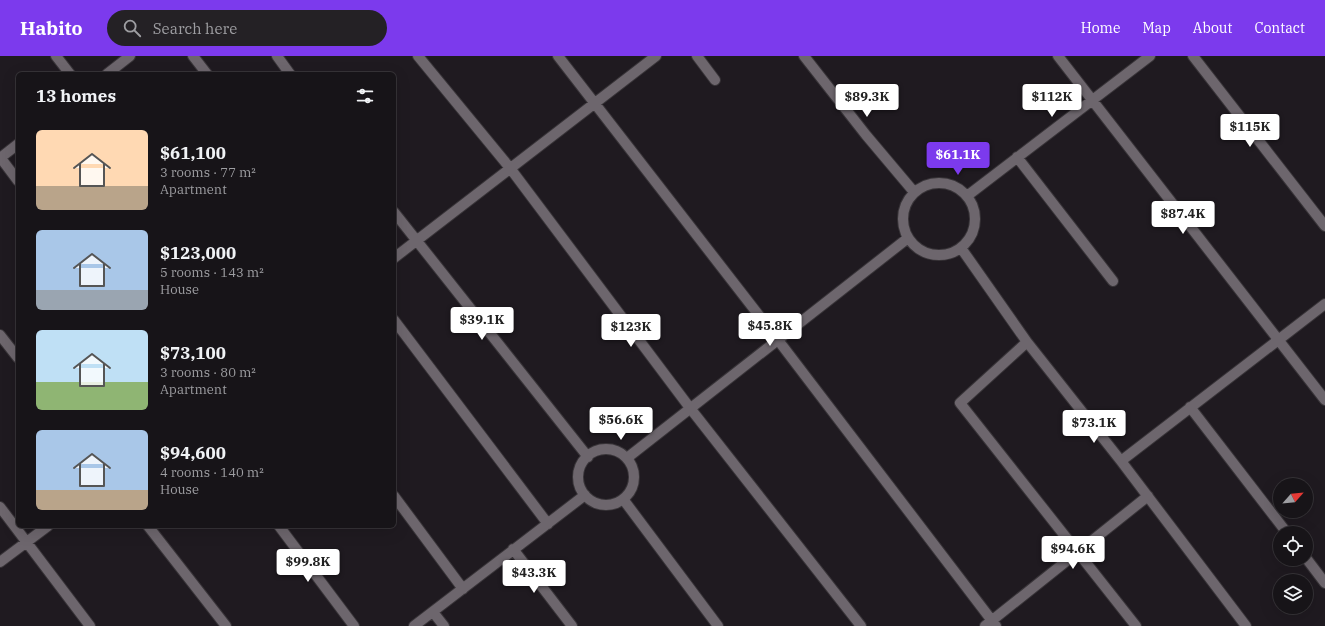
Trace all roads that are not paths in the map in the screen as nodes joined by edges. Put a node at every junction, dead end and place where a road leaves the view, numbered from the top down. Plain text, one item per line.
1 (56, 56) edge
2 (130, 56) edge
3 (194, 56) edge
4 (277, 56) edge
5 (418, 56) edge
6 (558, 56) edge
7 (656, 56) edge
8 (697, 56) edge
9 (804, 56) edge
10 (1058, 56) edge
11 (1150, 56) edge
12 (1193, 56) edge
13 (68, 72) edge
14 (110, 72) edge
15 (206, 72) edge
16 (289, 72) edge
17 (715, 80) dead end
18 (1092, 101) junction
19 (594, 104) junction
20 (16, 146) edge
21 (0, 158) edge
22 (1017, 158) junction
23 (510, 168) junction
24 (16, 178) edge
25 (914, 192) junction
26 (967, 196) junction
27 (396, 215) edge
28 (1325, 226) edge
29 (908, 238) junction
30 (416, 241) junction
31 (961, 248) junction
32 (396, 256) edge
33 (1112, 281) dead end
34 (1325, 304) edge
35 (396, 323) edge
36 (0, 335) edge
37 (778, 340) junction
38 (1278, 340) junction
39 (1027, 342) junction
40 (16, 355) edge
41 (1325, 400) edge
42 (1190, 407) junction
43 (690, 408) junction
44 (588, 457) junction
45 (627, 458) junction
46 (1121, 461) junction
47 (585, 495) junction
48 (1148, 496) junction
49 (396, 499) edge
50 (623, 500) junction
51 (0, 507) edge
52 (548, 524) junction
53 (1282, 526) edge
54 (46, 528) edge
55 (150, 528) edge
56 (280, 528) edge
57 (27, 543) junction
58 (513, 549) junction
59 (1078, 552) junction
60 (0, 562) edge
61 (1312, 566) edge
62 (1325, 582) edge
63 (463, 589) junction
64 (433, 612) junction
65 (991, 624) edge
66 (90, 626) edge
67 (226, 626) edge
68 (354, 626) edge
69 (414, 626) edge
70 (444, 626) edge
71 (572, 626) edge
72 (718, 626) edge
73 (861, 626) edge
74 (1136, 626) edge
75 (1246, 626) edge

1 - 13 street
2 - 14 street
3 - 15 street
4 - 16 street
5 - 23 street
6 - 19 street
7 - 19 street
8 - 17 street
9 - 25 street
10 - 18 street
11 - 18 street
12 - 28 street
18 - 22 street
18 - 38 street
19 - 23 street
19 - 37 street
20 - 21 street
21 - 24 street
22 - 26 street
22 - 33 street
23 - 30 street
23 - 43 street
25 - 26 street
25 - 29 street
26 - 31 street
27 - 30 street
29 - 31 street
29 - 37 street
30 - 32 street
30 - 44 street
31 - 39 street
34 - 38 street
35 - 52 street
36 - 40 street
37 - 43 street
37 - 65 street
38 - 41 street
38 - 42 street
39 - 46 street
39 - 59 street
42 - 46 street
42 - 53 street
43 - 45 street
43 - 73 street
44 - 45 street
44 - 47 street
45 - 50 street
46 - 48 street
47 - 50 street
47 - 52 street
48 - 59 street
48 - 75 street
49 - 63 street
50 - 72 street
51 - 57 street
52 - 58 street
54 - 57 street
55 - 67 street
56 - 68 street
57 - 60 street
57 - 66 street
58 - 63 street
58 - 71 street
59 - 65 street
59 - 74 street
61 - 62 street
63 - 64 street
64 - 69 street
64 - 70 street

